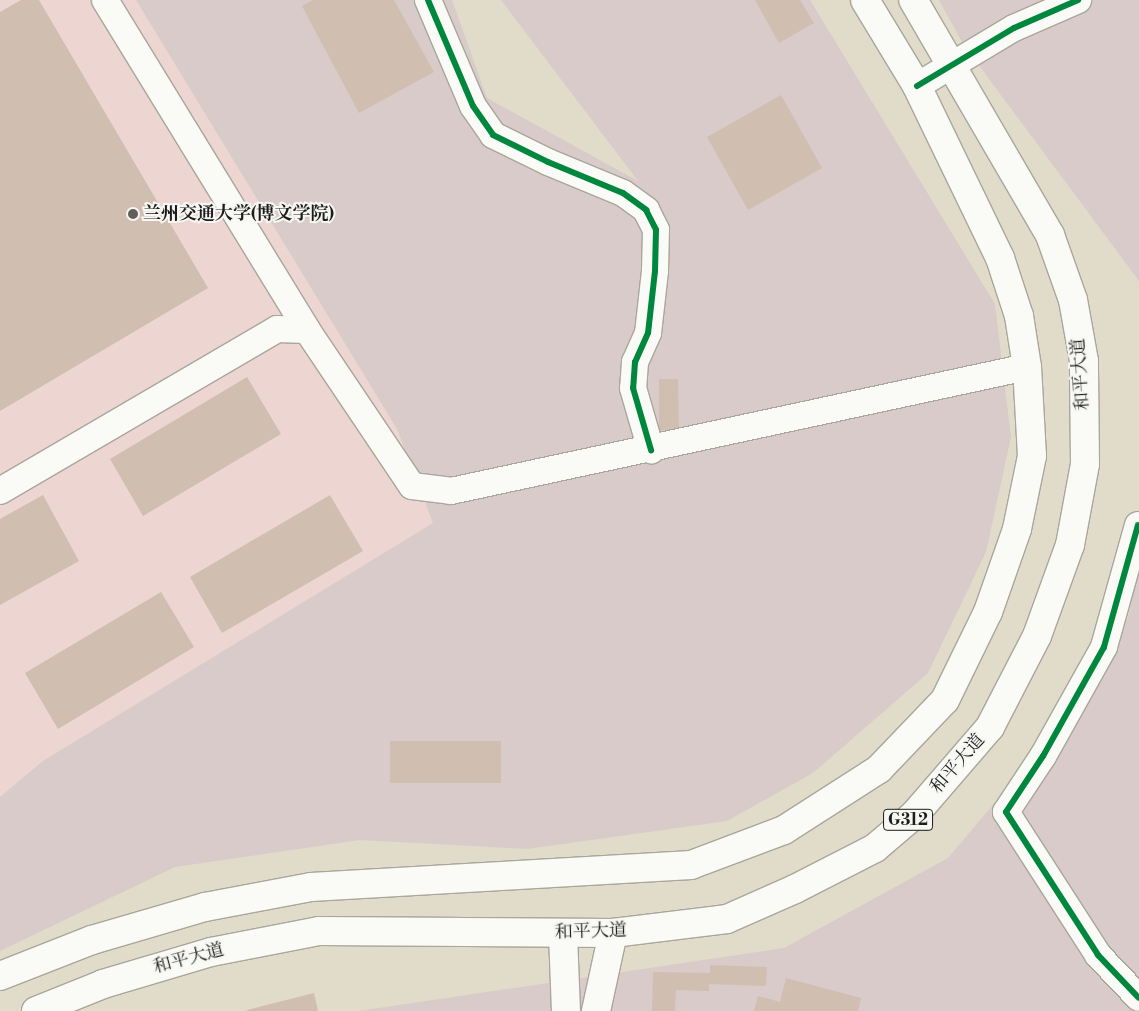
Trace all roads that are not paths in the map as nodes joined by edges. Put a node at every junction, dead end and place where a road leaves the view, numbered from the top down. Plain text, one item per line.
1 (105, 0) edge
2 (428, 0) edge
3 (865, 0) edge
4 (913, 0) edge
5 (1078, 0) edge
6 (950, 66) junction
7 (917, 86) junction
8 (307, 330) junction
9 (1027, 367) junction
10 (651, 450) junction
11 (0, 491) edge
12 (1138, 525) edge
13 (613, 933) junction
14 (563, 934) junction
15 (0, 976) edge
16 (1139, 998) edge
17 (36, 1011) edge
18 (566, 1011) edge
19 (596, 1011) edge

1 - 8 street
2 - 10 street
3 - 7 main road
4 - 6 main road, 和平大道 / G312
5 - 6 street
6 - 7 street
6 - 13 main road, 和平大道 / G312
7 - 9 main road
8 - 10 street
8 - 11 street
9 - 10 street
9 - 15 main road
12 - 16 street
13 - 14 main road, 和平大道 / G312
13 - 19 main road
14 - 17 main road, 和平大道 / G312
14 - 18 main road

